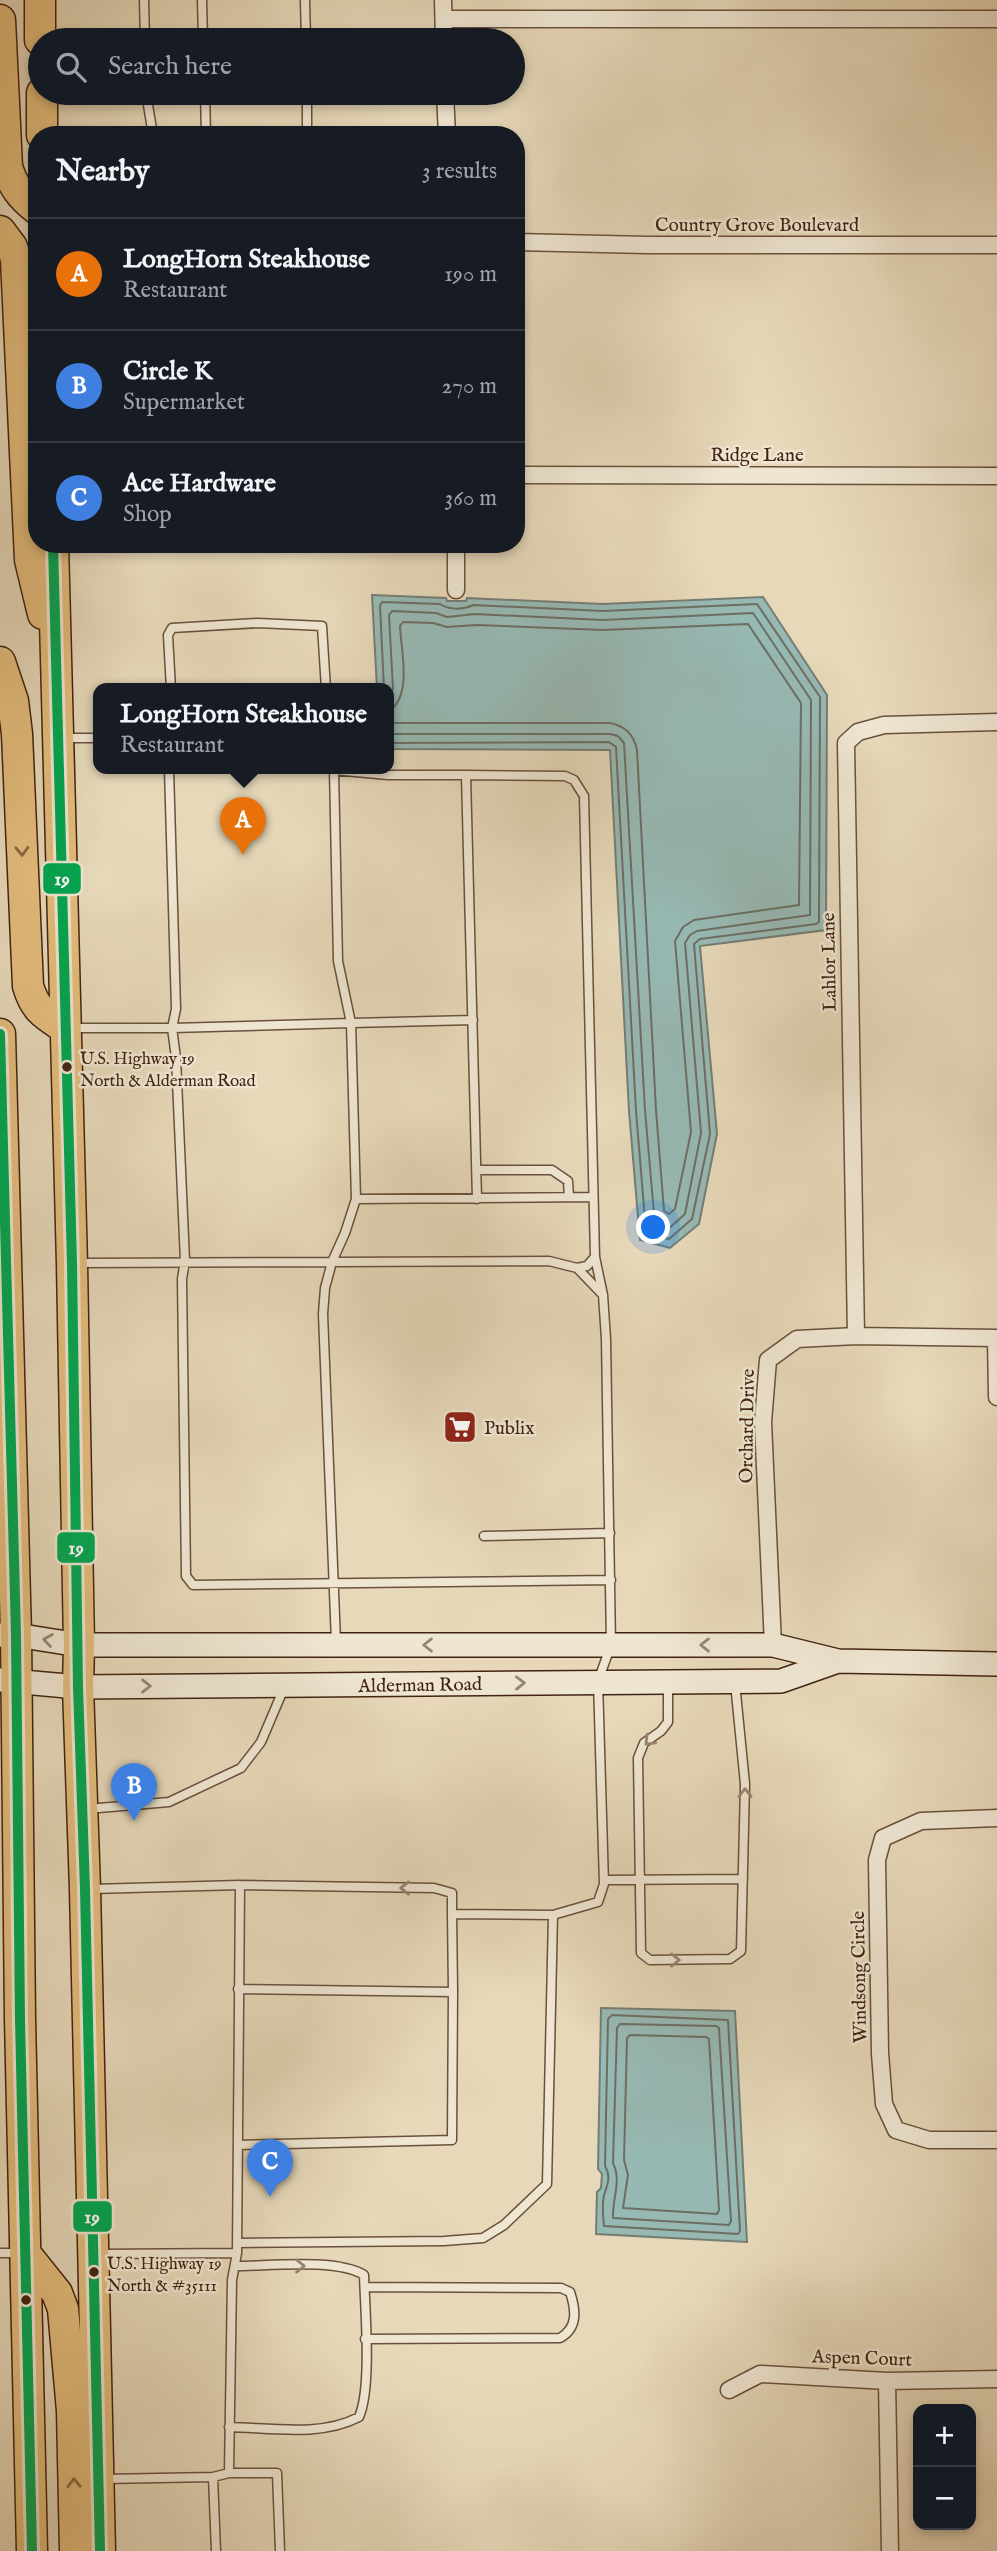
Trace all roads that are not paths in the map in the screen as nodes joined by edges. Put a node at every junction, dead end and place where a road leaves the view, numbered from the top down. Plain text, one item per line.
1 (40, 0) edge
2 (144, 0) edge
3 (202, 0) edge
4 (305, 0) edge
5 (443, 0) edge
6 (443, 19) junction
7 (997, 19) edge
8 (0, 20) edge
9 (40, 28) edge
10 (145, 28) edge
11 (203, 28) edge
12 (306, 28) edge
13 (443, 28) edge
14 (41, 105) edge
15 (148, 105) edge
16 (205, 105) edge
17 (307, 105) edge
18 (446, 105) edge
19 (42, 126) edge
20 (152, 126) edge
21 (206, 126) edge
22 (307, 126) edge
23 (447, 126) edge
24 (28, 203) edge
25 (0, 232) edge
26 (525, 242) edge
27 (997, 245) edge
28 (525, 475) edge
29 (997, 476) edge
30 (28, 517) edge
31 (30, 553) edge
32 (53, 553) edge
33 (456, 553) edge
34 (456, 590) dead end
35 (0, 662) edge
36 (57, 662) junction
37 (171, 683) edge
38 (326, 683) edge
39 (997, 722) edge
40 (58, 738) junction
41 (93, 738) edge
42 (169, 774) edge
43 (334, 774) edge
44 (377, 774) edge
45 (466, 775) junction
46 (473, 1020) junction
47 (351, 1023) junction
48 (65, 1028) junction
49 (172, 1028) junction
50 (0, 1034) edge
51 (477, 1170) junction
52 (569, 1197) junction
53 (593, 1197) junction
54 (356, 1199) junction
55 (477, 1199) junction
56 (3, 1256) edge
57 (595, 1257) junction
58 (185, 1261) junction
59 (332, 1262) junction
60 (72, 1264) junction
61 (577, 1268) junction
62 (603, 1295) junction
63 (856, 1336) junction
64 (997, 1338) edge
65 (997, 1397) edge
66 (610, 1533) junction
67 (484, 1536) dead end
68 (611, 1580) junction
69 (335, 1584) junction
70 (8, 1635) edge
71 (336, 1644) junction
72 (79, 1645) junction
73 (611, 1645) junction
74 (773, 1645) junction
75 (838, 1661) junction
76 (997, 1664) edge
77 (8, 1680) edge
78 (598, 1681) junction
79 (668, 1681) junction
80 (735, 1681) junction
81 (78, 1686) junction
82 (285, 1686) junction
83 (82, 1810) junction
84 (997, 1818) edge
85 (743, 1879) junction
86 (604, 1880) junction
87 (640, 1880) junction
88 (240, 1885) junction
89 (85, 1889) junction
90 (452, 1914) junction
91 (553, 1915) junction
92 (238, 1989) junction
93 (453, 1992) junction
94 (997, 2140) edge
95 (238, 2146) junction
96 (237, 2242) junction
97 (13, 2253) edge
98 (94, 2253) junction
99 (237, 2253) junction
100 (234, 2266) junction
101 (365, 2287) junction
102 (365, 2339) junction
103 (997, 2379) edge
104 (887, 2381) junction
105 (729, 2389) dead end
106 (229, 2427) junction
107 (229, 2473) junction
108 (213, 2477) junction
109 (99, 2479) junction
110 (32, 2551) edge
111 (75, 2551) edge
112 (100, 2551) edge
113 (216, 2551) edge
114 (280, 2551) edge
115 (890, 2551) edge

1 - 9 highway
2 - 10 lane
3 - 11 lane
4 - 12 lane
5 - 6 street
6 - 7 street
6 - 13 street
8 - 24 highway
14 - 19 highway
15 - 20 lane
16 - 21 lane
17 - 22 lane
18 - 23 street
25 - 30 highway
26 - 27 street, Country Grove Boulevard
28 - 29 street, Ridge Lane
31 - 36 highway
32 - 36 highway
33 - 34 street
35 -> 48 highway
36 - 40 highway
37 - 38 lane
39 - 63 street, Lahlor Lane
40 - 41 lane
40 - 48 highway
42 - 49 lane
43 - 47 lane
44 - 45 lane
45 - 46 lane
45 - 53 lane
46 - 47 lane
46 - 51 lane
47 - 49 lane
47 - 54 lane
48 - 49 lane
48 - 60 highway
49 - 58 lane
50 - 56 highway
51 - 52 lane
51 - 55 lane
52 - 53 lane
52 - 55 lane
53 - 57 lane
54 - 55 lane
54 - 59 lane
56 - 70 highway
57 - 61 lane
57 - 62 lane
58 - 59 lane
58 - 60 lane
58 - 69 lane
59 - 61 lane
59 - 69 lane
60 - 72 highway
61 - 62 lane
62 - 66 lane
63 - 64 street, Orchard Drive
63 - 74 street, Orchard Drive
64 - 65 street
66 - 67 lane
66 - 68 lane
68 - 69 lane
68 - 73 lane
69 - 71 lane
72 -> 70 street, Alderman Road
70 - 77 highway
71 - 72 street, Alderman Road
73 -> 71 street, Alderman Road
72 - 81 highway
74 -> 73 street, Alderman Road
73 - 78 lane
74 - 75 street, Alderman Road
75 - 76 street, Alderman Road
75 - 80 street, Alderman Road
77 - 81 street, Alderman Road
77 - 97 highway
78 - 79 street, Alderman Road
82 -> 78 street, Alderman Road
78 - 86 lane
79 - 80 street, Alderman Road
79 -> 87 lane
85 -> 80 lane
81 -> 82 street, Alderman Road
81 - 83 highway
82 - 83 lane
83 - 89 highway
84 - 94 street, Windsong Circle
85 - 87 lane
87 -> 85 lane
86 - 87 lane
86 - 91 lane
88 - 89 lane
90 -> 88 lane
88 - 92 lane
89 - 98 highway
90 - 91 lane
90 - 93 lane
91 - 96 lane
92 - 93 lane
92 - 95 lane
93 - 95 lane
95 - 96 lane
96 - 99 lane
97 - 110 highway
111 -> 97 highway
98 - 99 lane
98 - 109 highway
99 - 100 lane
100 -> 101 lane
100 - 106 lane
101 - 102 lane
101 - 102 lane
102 - 106 lane
103 - 104 street, Aspen Court
104 - 105 street, Aspen Court
104 - 115 street
106 - 107 lane
107 - 108 lane
107 - 114 lane
108 - 109 lane
108 - 113 lane
109 - 112 highway

